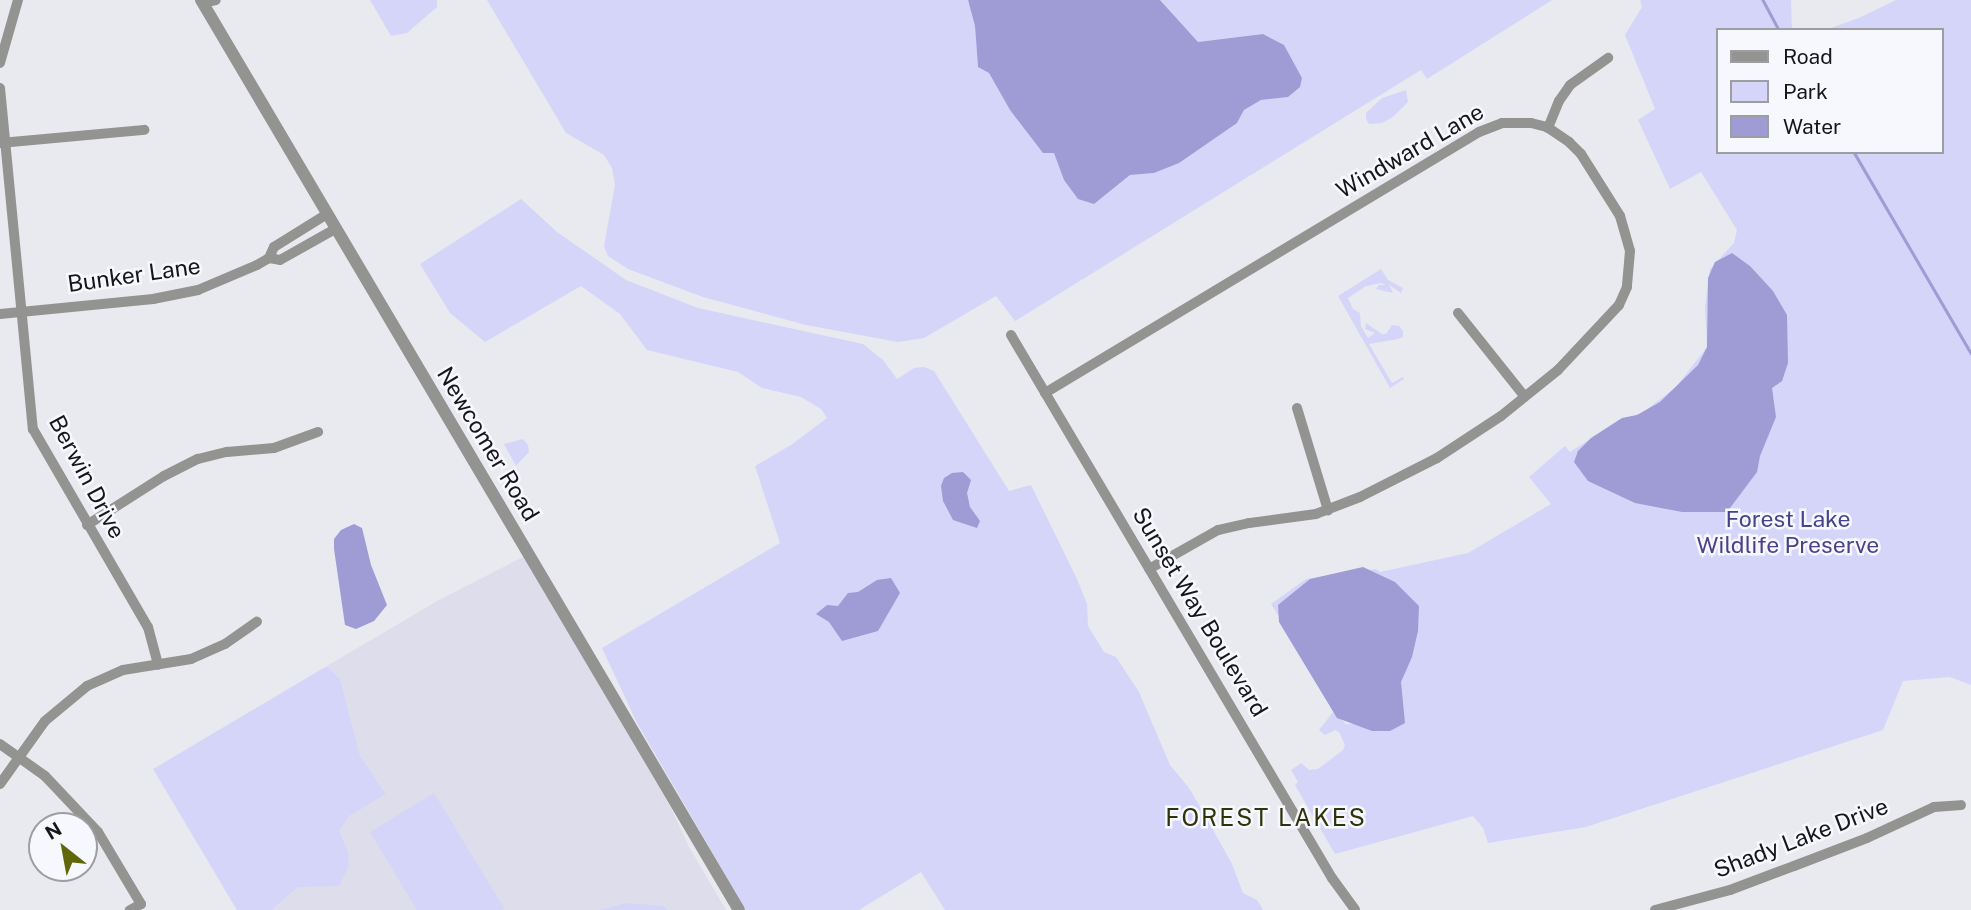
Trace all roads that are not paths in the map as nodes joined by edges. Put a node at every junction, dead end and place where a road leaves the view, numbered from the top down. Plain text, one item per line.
1 (18, 0) edge
2 (207, 1) edge
3 (1608, 58) dead end
4 (0, 63) edge
5 (0, 88) edge
6 (1548, 128) junction
7 (144, 130) dead end
8 (3, 142) edge
9 (327, 214) junction
10 (335, 229) junction
11 (269, 258) junction
12 (20, 311) junction
13 (1458, 313) dead end
14 (0, 314) edge
15 (1011, 335) dead end
16 (1045, 393) junction
17 (1525, 397) junction
18 (1297, 408) dead end
19 (318, 432) dead end
20 (1328, 510) junction
21 (87, 525) junction
22 (1149, 569) junction
23 (257, 622) dead end
24 (158, 665) junction
25 (0, 744) edge
26 (19, 756) junction
27 (0, 784) edge
28 (1961, 805) dead end
29 (130, 910) edge
30 (739, 910) edge
31 (1355, 910) edge
32 (1655, 910) edge

1 - 4 street
2 - 9 street, Newcomer Road
3 - 6 street
5 - 8 street, Berwin Drive
6 - 16 street, Windward Lane
6 - 17 street, Windward Lane
7 - 8 street
8 - 12 street, Berwin Drive
9 - 10 street, Newcomer Road
9 - 11 street, Bunker Lane
10 - 11 street, Bunker Lane
10 - 30 street, Newcomer Road
11 - 12 street, Bunker Lane
12 - 14 street, Bunker Lane
12 - 21 street, Berwin Drive
13 - 17 street
15 - 16 street, Sunset Way Boulevard
16 - 22 street, Sunset Way Boulevard
17 - 20 street, Windward Lane
18 - 20 street
19 - 21 street
20 - 22 street, Windward Lane
21 - 24 street, Berwin Drive
22 - 31 street, Sunset Way Boulevard
23 - 24 street
24 - 26 street
25 - 26 street
26 - 27 street
26 - 29 street
28 - 32 street, Shady Lake Drive

